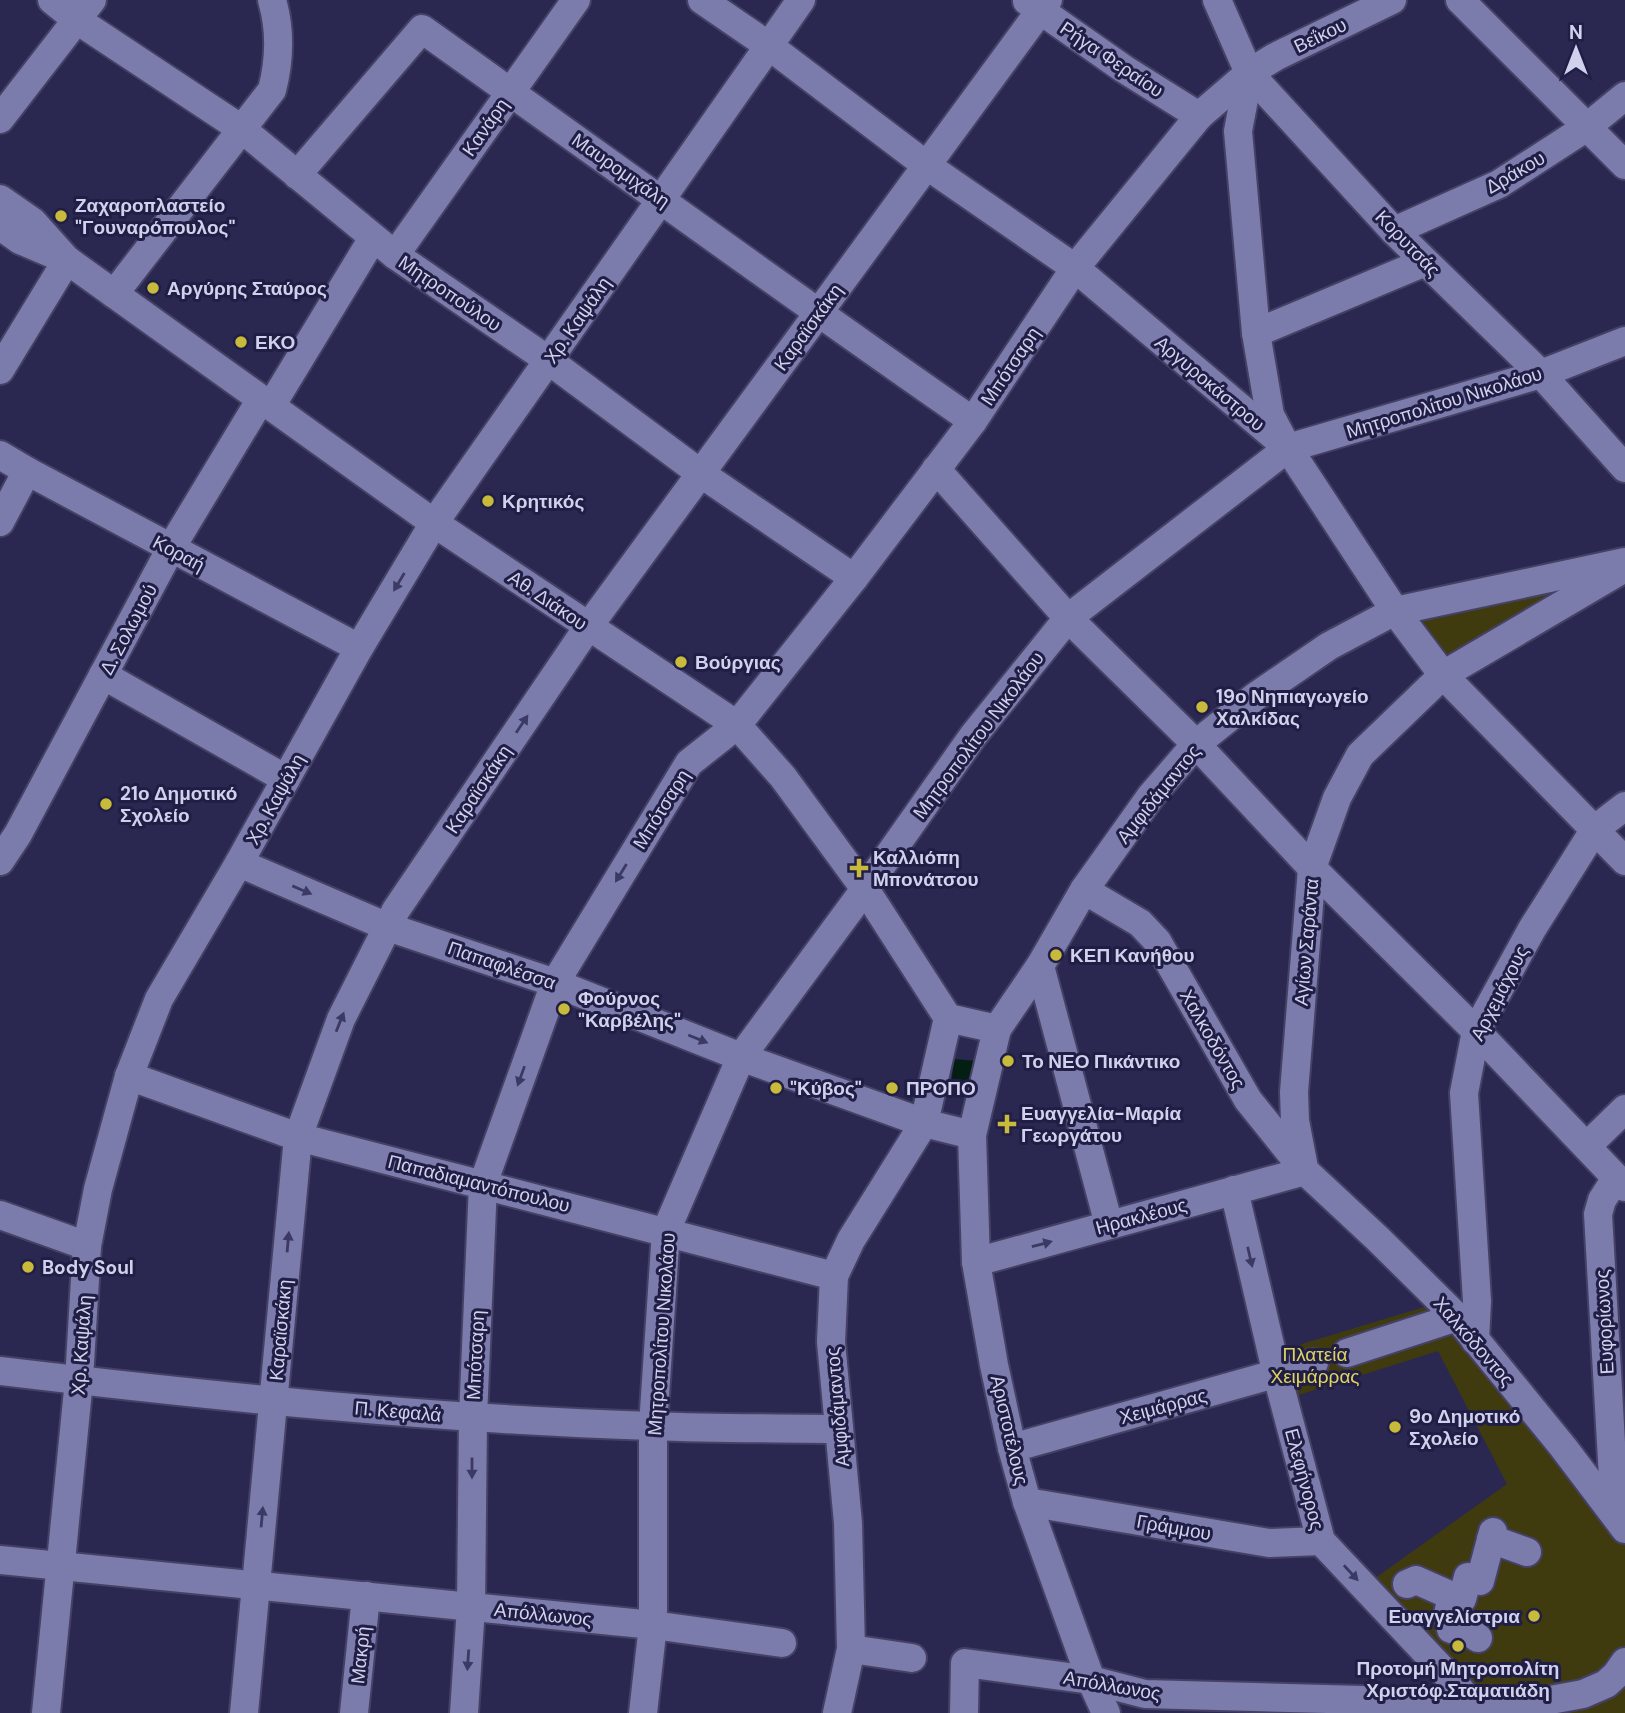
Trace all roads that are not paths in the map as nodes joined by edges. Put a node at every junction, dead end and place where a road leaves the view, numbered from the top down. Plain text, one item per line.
1 (52, 0) edge
2 (272, 0) edge
3 (576, 0) edge
4 (702, 0) edge
5 (802, 0) edge
6 (1217, 0) edge
7 (1392, 0) edge
8 (1460, 0) edge
9 (1038, 4) edge
10 (85, 10) edge
11 (769, 46) junction
12 (1249, 73) junction
13 (510, 92) junction
14 (1625, 96) edge
15 (1199, 116) junction
16 (0, 119) edge
17 (1587, 127) junction
18 (243, 130) junction
19 (926, 165) junction
20 (1625, 165) edge
21 (297, 175) junction
22 (0, 199) edge
23 (662, 199) junction
24 (0, 226) edge
25 (1394, 231) junction
26 (384, 246) junction
27 (67, 260) junction
28 (1425, 262) junction
29 (1075, 268) junction
30 (114, 294) junction
31 (817, 314) junction
32 (1256, 333) junction
33 (1625, 341) edge
34 (548, 360) junction
35 (0, 370) edge
36 (1541, 374) junction
37 (266, 403) junction
38 (973, 421) junction
39 (1288, 448) junction
40 (0, 454) edge
41 (1625, 468) edge
42 (936, 469) junction
43 (27, 471) junction
44 (701, 473) junction
45 (0, 522) edge
46 (434, 523) junction
47 (171, 548) junction
48 (1625, 562) edge
49 (1625, 568) edge
50 (855, 578) junction
51 (1395, 611) junction
52 (1068, 618) junction
53 (588, 626) junction
54 (359, 648) junction
55 (103, 675) junction
56 (1443, 675) junction
57 (737, 725) junction
58 (1196, 744) junction
59 (286, 779) junction
60 (1625, 806) edge
61 (1595, 829) junction
62 (0, 861) edge
63 (1625, 861) edge
64 (239, 863) junction
65 (1312, 868) junction
66 (865, 889) junction
67 (1084, 890) junction
68 (388, 927) junction
69 (1040, 966) junction
70 (555, 983) junction
71 (948, 1018) junction
72 (997, 1029) junction
73 (1476, 1031) junction
74 (741, 1056) junction
75 (129, 1076) junction
76 (1625, 1108) edge
77 (923, 1124) junction
78 (972, 1135) junction
79 (298, 1137) junction
80 (1587, 1146) junction
81 (1305, 1171) junction
82 (1621, 1182) edge
83 (483, 1184) junction
84 (1234, 1191) junction
85 (0, 1214) edge
86 (1109, 1225) junction
87 (666, 1231) junction
88 (87, 1246) junction
89 (976, 1262) junction
90 (834, 1276) junction
91 (1457, 1317) junction
92 (1475, 1340) junction
93 (0, 1371) edge
94 (1277, 1375) junction
95 (79, 1380) junction
96 (273, 1401) junction
97 (473, 1417) junction
98 (653, 1426) junction
99 (839, 1429) junction
100 (1012, 1448) junction
101 (1027, 1502) junction
102 (1620, 1521) edge
103 (1321, 1541) junction
104 (1527, 1552) dead end
105 (0, 1559) edge
106 (62, 1566) junction
107 (256, 1585) junction
108 (1396, 1595) junction
109 (366, 1596) junction
110 (1452, 1596) junction
111 (471, 1607) junction
112 (653, 1625) junction
113 (782, 1643) dead end
114 (851, 1648) junction
115 (912, 1658) dead end
116 (1465, 1660) junction
117 (1625, 1661) edge
118 (1091, 1680) junction
119 (1145, 1694) junction
120 (1475, 1708) edge
121 (46, 1713) edge
122 (244, 1713) edge
123 (354, 1713) edge
124 (464, 1713) edge
125 (643, 1713) edge
126 (837, 1713) edge
127 (964, 1713) edge
128 (1106, 1713) edge
129 (1170, 1713) edge

1 - 10 street, Μητροπούλου
2 - 18 street
3 - 13 street, Κανάρη
4 - 11 street, Αργυροκάστρου
5 - 11 street, Χρ. Καψάλη
6 - 12 street, Κορυτσάς
7 - 12 street, Βεΐκου
8 - 17 street
9 - 15 street, Ρήγα Φεραίου
9 - 19 street, Καραϊσκάκη
10 - 16 street
10 - 18 street, Μητροπούλου
11 - 19 street, Αργυροκάστρου
11 - 23 street, Χρ. Καψάλη
12 - 15 street, Μπότσαρη
12 - 25 street, Κορυτσάς
12 - 32 street
13 - 21 street, Μαυρομιχάλη
13 - 23 street, Μαυρομιχάλη
13 - 26 street, Κανάρη
14 - 17 street, Δράκου
15 - 29 street, Μπότσαρη
17 - 20 street
17 - 25 street, Δράκου
18 - 21 street, Μητροπούλου
18 - 30 street
19 - 29 street, Αργυροκάστρου
19 - 31 street, Καραϊσκάκη
21 - 26 street, Μητροπούλου
22 - 27 street, Αθ. Διάκου
23 - 31 street, Μαυρομιχάλη
23 - 34 street, Χρ. Καψάλη
24 - 27 street, Αθ. Διάκου
25 - 28 street, Κορυτσάς
26 - 34 street, Μητροπούλου
26 - 37 street, Κανάρη
27 - 30 street, Αθ. Διάκου
27 - 35 street
28 - 32 street
28 - 36 street, Κορυτσάς
29 - 38 street, Μπότσαρη
29 - 39 street, Αργυροκάστρου
30 - 37 street, Αθ. Διάκου
31 - 38 street, Μαυρομιχάλη
31 - 44 street, Καραϊσκάκη
32 - 39 street
33 - 36 street, Μητροπολίτου Νικολάου
34 - 44 street, Μητροπούλου
34 - 46 street, Χρ. Καψάλη
36 - 39 street, Μητροπολίτου Νικολάου
36 - 41 street, Κορυτσάς
37 - 46 street, Αθ. Διάκου
37 - 47 street, Δ. Σολωμού
38 - 42 street, Μπότσαρη
39 - 51 street, Αργυροκάστρου
39 - 52 street, Μητροπολίτου Νικολάου
40 - 43 street, Κοραή
42 - 50 street, Μπότσαρη
42 - 52 street
43 - 45 street
43 - 47 street, Κοραή
44 - 50 street, Μητροπούλου
44 - 53 street, Καραϊσκάκη
46 - 53 street, Αθ. Διάκου
46 -> 54 street, Χρ. Καψάλη
47 - 54 street, Κοραή
47 - 55 street, Δ. Σολωμού
48 - 51 street, Αμφιδάμαντος
49 - 56 street, Αγίων Σαράντα
50 - 57 street, Μπότσαρη
51 - 56 street, Αργυροκάστρου
51 - 58 street, Αμφιδάμαντος
52 - 58 street
52 - 66 street, Μητροπολίτου Νικολάου
53 - 57 street, Αθ. Διάκου
68 -> 53 street, Καραϊσκάκη
54 - 59 street, Χρ. Καψάλη
55 - 59 street
55 - 62 street, Δ. Σολωμού
56 - 61 street, Αργυροκάστρου
56 - 65 street, Αγίων Σαράντα
57 - 66 street, Αθ. Διάκου
57 -> 70 street, Μπότσαρη
58 - 65 street
58 - 67 street, Αμφιδάμαντος
59 - 64 street, Χρ. Καψάλη
60 - 61 street, Αρχεμάχους
61 - 63 street, Αργυροκάστρου
61 - 73 street, Αρχεμάχους
64 -> 68 street, Παπαφλέσσα
64 - 75 street, Χρ. Καψάλη
65 - 73 street
65 - 81 street, Αγίων Σαράντα
66 - 71 street, Αθ. Διάκου
66 - 74 street, Μητροπολίτου Νικολάου
67 - 69 street, Αμφιδάμαντος
67 - 81 street, Χαλκοδόντος
68 - 70 street, Παπαφλέσσα
79 -> 68 street, Καραϊσκάκη
69 - 72 street, Αμφιδάμαντος
69 - 86 street
70 -> 74 street, Παπαφλέσσα
70 -> 83 street, Μπότσαρη
71 - 72 street
71 - 77 street, Αμφιδάμαντος
72 - 78 street, Αριστοτέλους
73 - 80 street
73 - 92 street, Αρχεμάχους
74 - 77 street, Παπαφλέσσα
74 - 87 street, Μητροπολίτου Νικολάου
75 - 79 street, Παπαδιαμαντόπουλου
75 - 88 street, Χρ. Καψάλη
76 - 80 street
77 - 78 street, Παπαφλέσσα
77 - 90 street, Αμφιδάμαντος
78 - 89 street, Αριστοτέλους
79 - 83 street, Παπαδιαμαντόπουλου
96 -> 79 street, Καραϊσκάκη
80 - 82 street
81 - 84 street, Ηρακλέους
81 - 91 street, Χαλκόδοντος
82 - 102 street, Ευφορίωνος
83 - 87 street, Παπαδιαμαντόπουλου
83 - 97 street, Μπότσαρη
84 - 86 street, Ηρακλέους
84 -> 94 street, Ελεφήνορος
85 - 88 street
89 -> 86 street, Ηρακλέους
87 - 90 street, Παπαδιαμαντόπουλου
87 - 98 street, Μητροπολίτου Νικολάου
88 - 95 street, Χρ. Καψάλη
89 - 100 street, Αριστοτέλους
90 - 99 street, Αμφιδάμαντος
91 - 92 street, Χαλκόδοντος
91 - 94 street, Χειμάρρας
92 - 102 street, Χαλκόδοντος
93 - 95 street, Π. Κεφαλά
94 - 100 street, Χειμάρρας
94 - 103 street, Ελεφήνορος
95 - 96 street, Π. Κεφαλά
95 - 106 street, Χρ. Καψάλη
96 - 97 street, Π. Κεφαλά
107 -> 96 street, Καραϊσκάκη
97 - 98 street, Π. Κεφαλά
97 -> 111 street, Μπότσαρη
98 - 99 street, Π. Κεφαλά
98 - 112 street, Μητροπολίτου Νικολάου
99 - 114 street, Αμφιδάμαντος
100 - 101 street, Αριστοτέλους
101 - 103 street, Γράμμου
101 - 118 street, Αριστοτέλους
103 -> 108 street, Ελεφήνορος
104 - 110 street
105 - 106 street
106 - 107 street
106 - 121 street, Χρ. Καψάλη
107 - 109 street, Απόλλωνος
107 - 122 street, Καραϊσκάκη
108 - 110 street
108 - 116 street, Ελεφήνορος
109 - 111 street, Απόλλωνος
109 - 123 street, Μακρή
110 - 116 street
111 - 112 street, Απόλλωνος
111 -> 124 street, Μπότσαρη
112 - 113 street, Απόλλωνος
112 - 125 street, Μητροπολίτου Νικολάου
114 - 115 street
114 - 126 street, Αμφιδάμαντος
116 - 120 street, Ελεφήνορος
117 - 120 street, Απόλλωνος
118 - 119 street, Απόλλωνος
118 - 127 street, Απόλλωνος
118 - 128 street, Αριστοτέλους
119 - 120 street, Απόλλωνος
119 - 129 street

